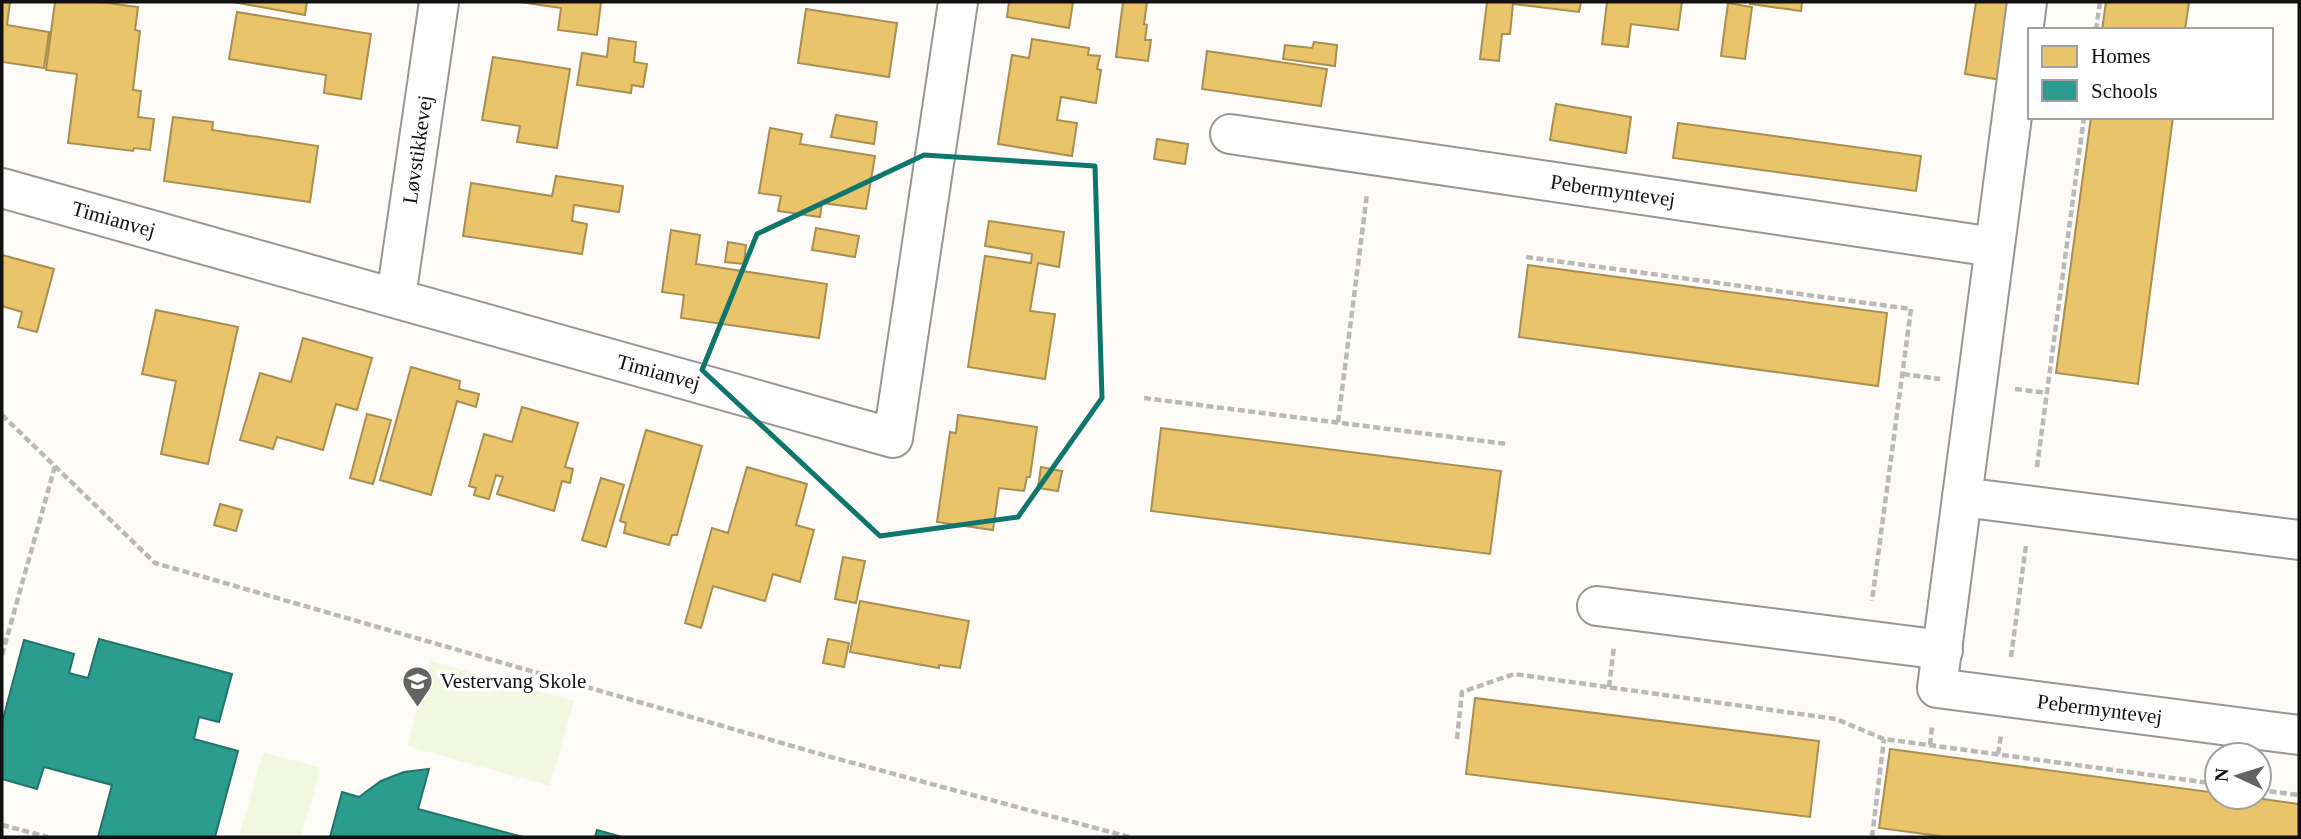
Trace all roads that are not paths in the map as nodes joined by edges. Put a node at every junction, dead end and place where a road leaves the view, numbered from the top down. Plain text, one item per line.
1 (439, 2) edge
2 (958, 2) edge
3 (2027, 2) edge
4 (1230, 134) dead end
5 (2, 188) edge
6 (1994, 247) junction
7 (396, 297) junction
8 (1962, 497) junction
9 (2299, 540) edge
10 (1597, 606) dead end
11 (1943, 650) junction
12 (2299, 735) edge

1 - 7 street, Løvstikkevej
2 - 7 street, Timianvej
3 - 6 street, Pebermyntevej
4 - 6 street, Pebermyntevej
5 - 7 street, Timianvej
6 - 8 street, Pebermyntevej
8 - 9 street
8 - 11 street, Pebermyntevej
10 - 11 street
11 - 12 street, Pebermyntevej

